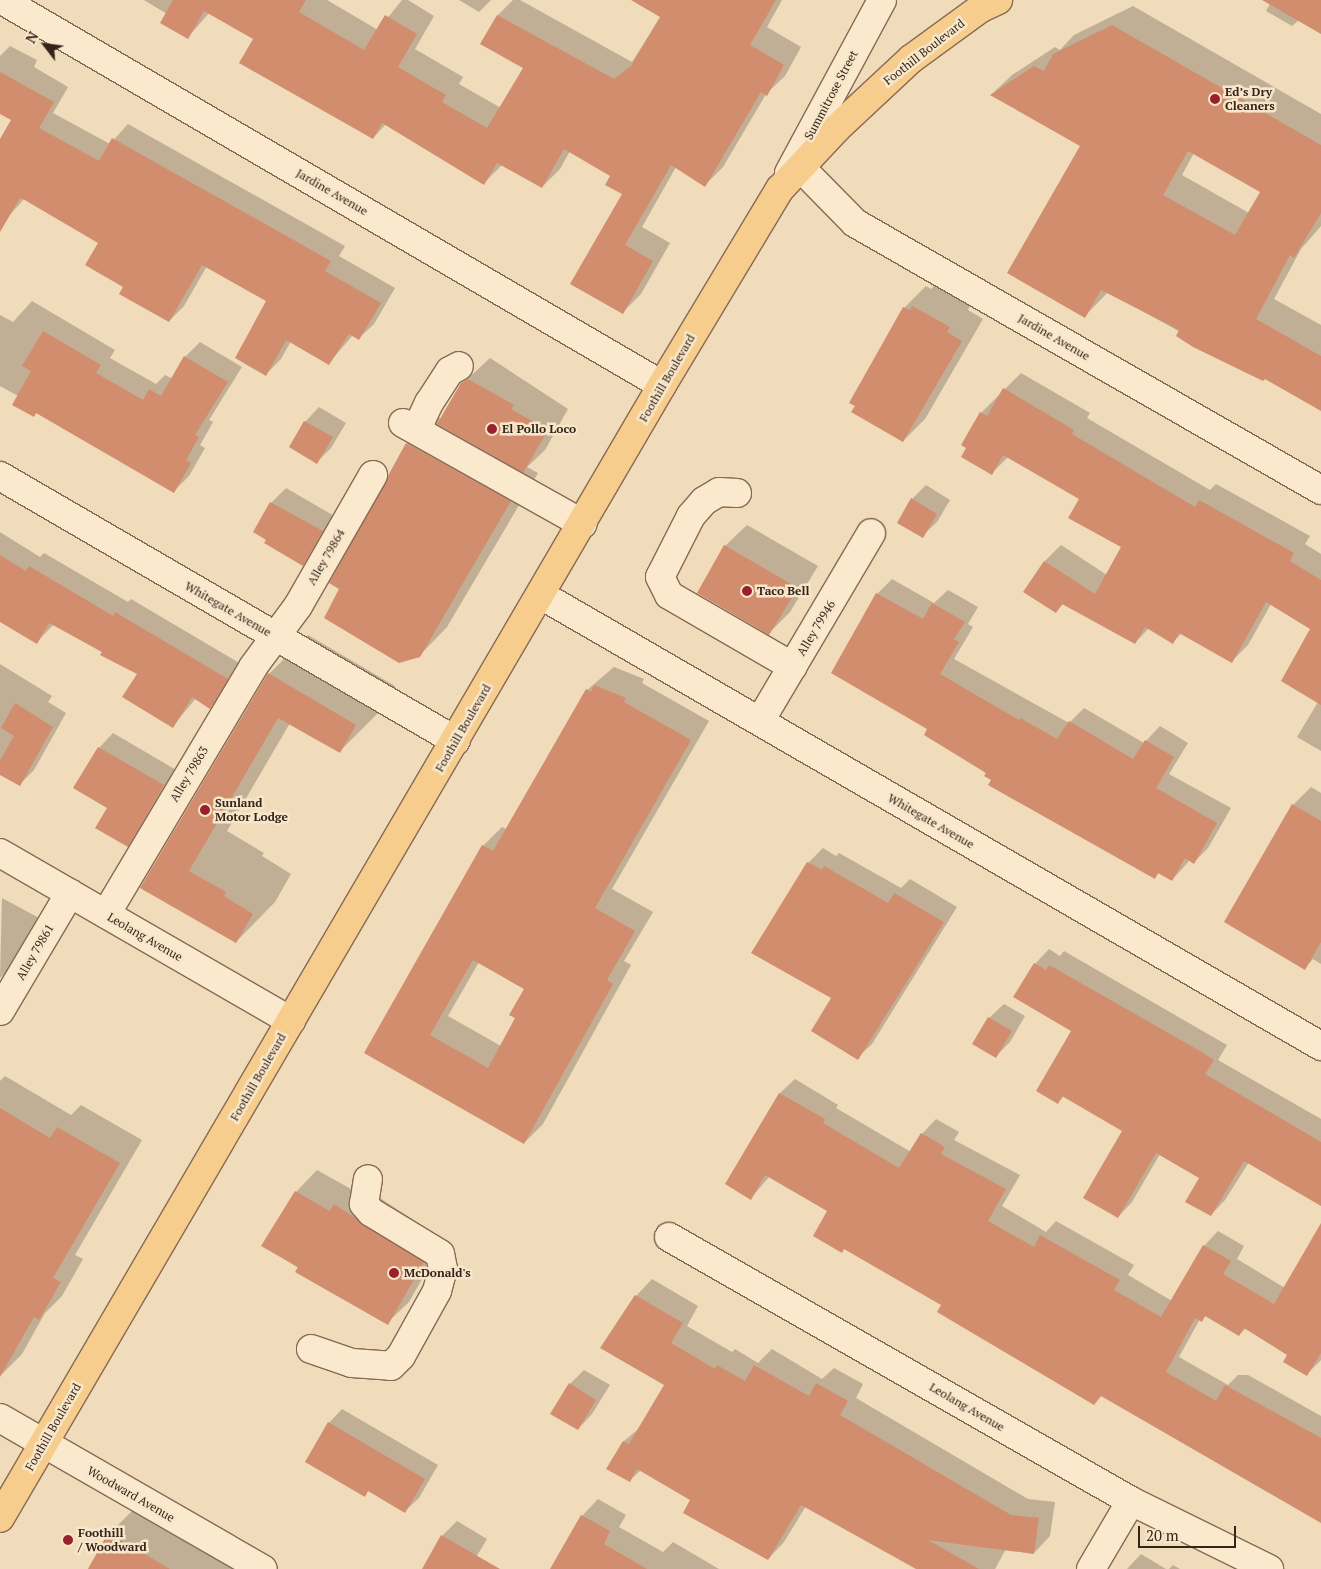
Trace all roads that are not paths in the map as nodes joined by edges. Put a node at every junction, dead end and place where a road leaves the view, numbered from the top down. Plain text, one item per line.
1 (2, 0) edge
2 (882, 0) edge
3 (998, 0) edge
4 (800, 168) junction
5 (780, 189) junction
6 (459, 366) dead end
7 (662, 385) junction
8 (373, 475) dead end
9 (0, 476) edge
10 (1321, 490) edge
11 (737, 493) dead end
12 (583, 524) junction
13 (871, 533) dead end
14 (541, 595) junction
15 (275, 636) junction
16 (793, 667) junction
17 (760, 721) junction
18 (456, 741) junction
19 (0, 852) edge
20 (70, 893) junction
21 (106, 914) junction
22 (0, 1011) edge
23 (290, 1021) junction
24 (1321, 1046) edge
25 (368, 1179) dead end
26 (669, 1237) dead end
27 (311, 1349) dead end
28 (0, 1418) edge
29 (44, 1443) junction
30 (1131, 1501) junction
31 (0, 1518) edge
32 (263, 1569) edge
33 (1091, 1569) edge
34 (1269, 1569) edge

1 - 7 street, Jardine Avenue
2 - 5 street, Summitrose Street
3 - 4 main road, Foothill Boulevard
4 - 5 main road, Foothill Boulevard
4 - 10 street, Jardine Avenue
5 - 7 main road, Foothill Boulevard
6 - 12 street
7 - 12 main road, Foothill Boulevard
8 - 15 street, Alley 79864
9 - 15 street, Whitegate Avenue
11 - 16 street
12 - 14 main road, Foothill Boulevard
13 - 16 street, Alley 79946
14 - 17 street, Whitegate Avenue
14 - 18 main road, Foothill Boulevard
15 - 18 street, Whitegate Avenue
15 - 21 street, Alley 79863
16 - 17 street, Alley 79946
17 - 24 street, Whitegate Avenue
18 - 23 main road, Foothill Boulevard
19 - 20 street, Leolang Avenue
20 - 21 street, Leolang Avenue
20 - 22 street, Alley 79861
21 - 23 street, Leolang Avenue
23 - 29 main road, Foothill Boulevard
25 - 27 street
26 - 30 street, Leolang Avenue
28 - 29 street, Woodward Avenue
29 - 31 main road, Foothill Boulevard
29 - 32 street, Woodward Avenue
30 - 33 street
30 - 34 street, Leolang Avenue

